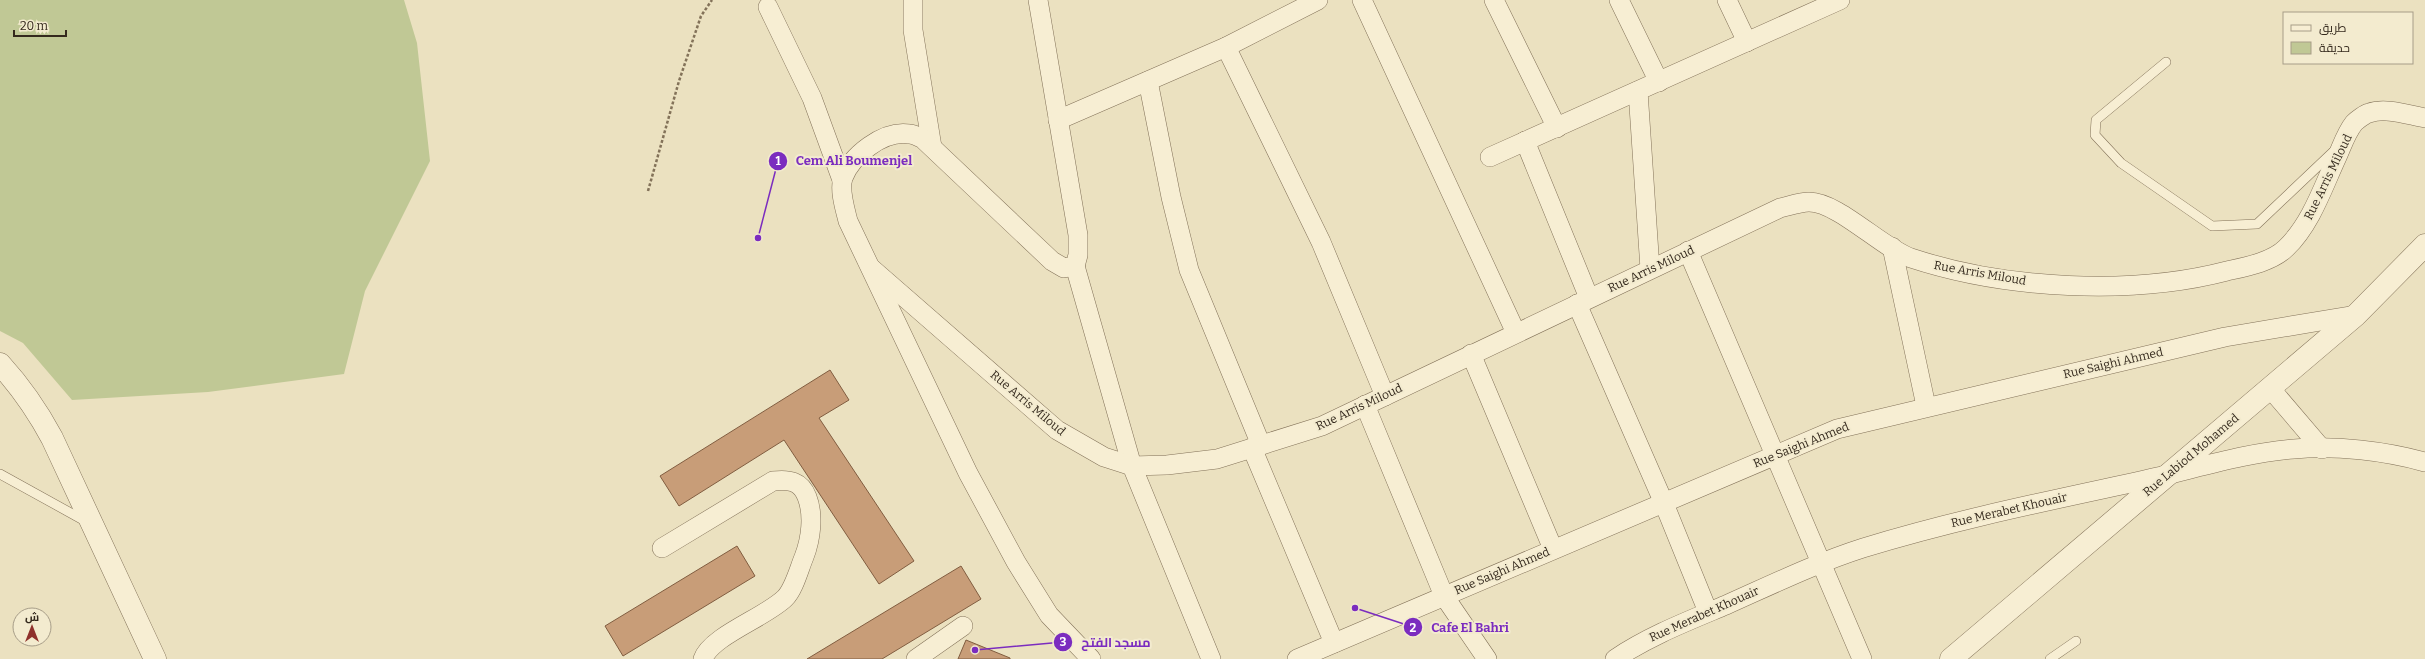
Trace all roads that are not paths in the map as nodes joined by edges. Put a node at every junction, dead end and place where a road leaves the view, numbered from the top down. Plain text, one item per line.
1 (913, 0) edge
2 (1038, 0) edge
3 (1318, 0) edge
4 (1362, 0) edge
5 (1494, 0) edge
6 (1619, 0) edge
7 (1726, 0) edge
8 (1840, 0) edge
9 (768, 7) dead end
10 (1747, 42) junction
11 (1226, 47) junction
12 (2166, 62) dead end
13 (1148, 81) junction
14 (1659, 82) junction
15 (1638, 91) junction
16 (2425, 118) edge
17 (1058, 120) junction
18 (1557, 128) junction
19 (2345, 140) junction
20 (1525, 141) junction
21 (932, 147) junction
22 (1490, 157) dead end
23 (842, 180) junction
24 (2425, 245) edge
25 (1892, 247) junction
26 (1688, 251) junction
27 (1075, 266) junction
28 (871, 268) junction
29 (1650, 269) junction
30 (1583, 301) junction
31 (2356, 315) junction
32 (1516, 333) junction
33 (1471, 354) junction
34 (0, 364) edge
35 (2270, 388) junction
36 (1385, 396) junction
37 (1365, 405) junction
38 (1926, 406) junction
39 (1257, 446) junction
40 (2322, 449) junction
41 (1775, 455) junction
42 (2425, 462) edge
43 (1132, 466) junction
44 (0, 474) edge
45 (2168, 475) junction
46 (1663, 501) junction
47 (92, 525) junction
48 (662, 548) dead end
49 (1553, 549) junction
50 (1823, 563) junction
51 (1444, 596) junction
52 (1708, 612) junction
53 (963, 626) dead end
54 (2076, 641) dead end
55 (1334, 643) junction
56 (155, 659) edge
57 (703, 659) edge
58 (916, 659) edge
59 (1091, 659) edge
60 (1211, 659) edge
61 (1297, 659) edge
62 (1487, 659) edge
63 (1615, 659) edge
64 (1862, 659) edge
65 (1951, 659) edge
66 (2050, 659) edge

1 - 21 street
2 - 17 street
3 - 11 street
4 - 32 street
5 - 18 street
6 - 14 street
7 - 10 street
8 - 10 street
9 - 23 street
10 - 14 street
11 - 13 street
11 - 36 street
12 - 19 lane
13 - 17 street
13 - 39 street
14 - 15 street
15 - 18 street
15 - 29 street
16 - 19 street, Rue Arris Miloud
17 - 27 street
18 - 20 street
19 - 25 street, Rue Arris Miloud
20 - 22 street
20 - 30 street
21 - 23 street
21 - 27 street
23 - 28 street
24 - 31 street, Rue Labiod Mohamed
25 - 26 street, Rue Arris Miloud
25 - 38 street
26 - 29 street, Rue Arris Miloud
26 - 41 street
27 - 43 street
28 - 43 street, Rue Arris Miloud
28 - 59 street
29 - 30 street, Rue Arris Miloud
30 - 32 street, Rue Arris Miloud
30 - 46 street
31 - 35 street, Rue Labiod Mohamed
31 - 38 street, Rue Saighi Ahmed
32 - 33 street, Rue Arris Miloud
33 - 36 street, Rue Arris Miloud
33 - 49 street
34 - 47 street
35 - 40 street
35 - 45 street, Rue Labiod Mohamed
36 - 37 street, Rue Arris Miloud
37 - 39 street, Rue Arris Miloud
37 - 51 street
38 - 41 street, Rue Saighi Ahmed
39 - 43 street, Rue Arris Miloud
39 - 55 street
40 - 42 street, Rue Merabet Khouair
40 - 45 street, Rue Merabet Khouair
41 - 46 street, Rue Saighi Ahmed
41 - 50 street
43 - 60 street
44 - 47 lane
45 - 50 street, Rue Merabet Khouair
45 - 65 street, Rue Labiod Mohamed
46 - 49 street, Rue Saighi Ahmed
46 - 52 street
47 - 56 street
48 - 57 street
49 - 51 street, Rue Saighi Ahmed
50 - 52 street, Rue Merabet Khouair
50 - 64 street
51 - 55 street, Rue Saighi Ahmed
51 - 62 street
52 - 63 street, Rue Merabet Khouair
53 - 58 street
54 - 66 lane
55 - 61 street, Rue Saighi Ahmed

